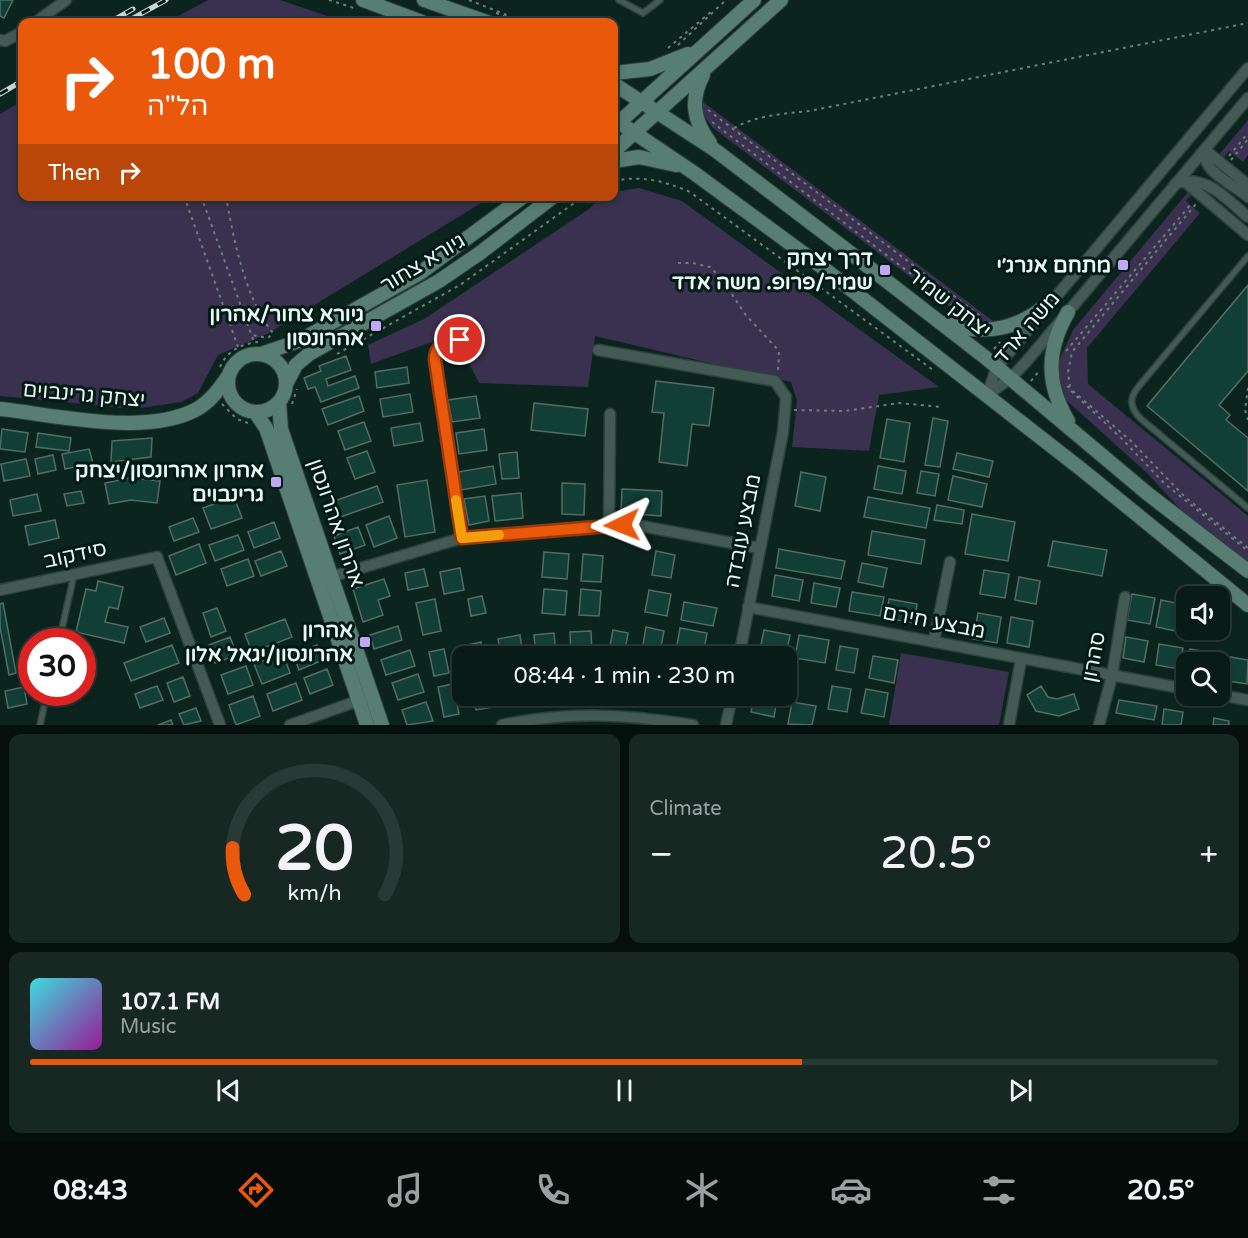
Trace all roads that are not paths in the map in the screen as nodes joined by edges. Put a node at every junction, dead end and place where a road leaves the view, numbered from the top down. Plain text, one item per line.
1 (66, 0) edge
2 (424, 0) edge
3 (619, 0) edge
4 (660, 0) edge
5 (754, 0) edge
6 (781, 0) edge
7 (361, 5) edge
8 (41, 18) edge
9 (412, 18) edge
10 (476, 18) edge
11 (18, 34) edge
12 (0, 40) edge
13 (705, 44) junction
14 (709, 66) junction
15 (1248, 68) edge
16 (618, 74) edge
17 (618, 86) edge
18 (1248, 98) edge
19 (643, 101) junction
20 (659, 112) junction
21 (618, 121) edge
22 (618, 124) edge
23 (636, 133) junction
24 (618, 148) edge
25 (1206, 148) junction
26 (715, 150) junction
27 (618, 160) edge
28 (694, 173) junction
29 (1180, 182) junction
30 (1248, 185) edge
31 (1248, 197) edge
32 (517, 201) edge
33 (548, 201) edge
34 (1248, 217) edge
35 (1248, 236) edge
36 (1248, 256) edge
37 (1051, 302) junction
38 (1068, 312) junction
39 (932, 317) junction
40 (460, 340) dead end
41 (598, 350) dead end
42 (259, 354) junction
43 (997, 367) junction
44 (229, 375) junction
45 (1011, 378) junction
46 (292, 385) junction
47 (987, 395) junction
48 (279, 402) junction
49 (237, 404) junction
50 (198, 408) junction
51 (0, 409) edge
52 (255, 412) junction
53 (610, 414) dead end
54 (1075, 434) junction
55 (1248, 508) edge
56 (609, 525) junction
57 (462, 538) junction
58 (759, 548) junction
59 (950, 562) dead end
60 (1248, 571) edge
61 (74, 575) junction
62 (326, 579) junction
63 (0, 590) edge
64 (1125, 597) dead end
65 (1248, 605) edge
66 (748, 607) junction
67 (62, 628) edge
68 (934, 642) junction
69 (741, 646) edge
70 (1021, 660) junction
71 (1112, 676) junction
72 (1176, 687) edge
73 (1230, 697) edge
74 (366, 698) junction
75 (1248, 700) edge
76 (44, 706) edge
77 (730, 706) edge
78 (40, 725) edge
79 (220, 725) edge
80 (290, 725) edge
81 (368, 725) edge
82 (382, 725) edge
83 (502, 725) edge
84 (693, 725) edge
85 (726, 725) edge
86 (1009, 725) edge
87 (1099, 725) edge

1 - 8 street
2 - 10 main road
3 - 4 lane
5 - 13 main road
6 - 14 main road
7 - 9 main road
11 - 12 street
13 - 16 main road
13 - 19 main road
14 - 20 main road
14 - 26 main road
15 - 37 street, משה ארד
17 - 19 main road, יצחק שמיר
18 - 25 street, משה ארד
19 - 20 main road, יצחק שמיר
19 - 21 main road
20 - 23 main road
20 - 26 main road, יצחק שמיר
22 - 23 main road
23 - 24 main road
23 - 28 main road
25 - 29 street, משה ארד
25 - 30 street
25 - 31 street
26 - 39 main road, יצחק שמיר
27 - 28 main road
28 - 47 main road
29 - 34 street
29 - 35 street
29 - 38 street, משה ארד
32 - 42 main road, גיורא צחור
33 - 46 main road, גיורא צחור
36 - 55 lane
37 - 39 main road
37 - 43 street, משה ארד
38 - 45 street, משה ארד
38 - 54 main road
39 - 43 main road, יצחק שמיר
40 - 57 street
41 - 58 street, מבצע עובדה
42 - 44 main road
42 - 46 main road
43 - 45 main road, יצחק שמיר
43 - 47 street, משה ארד
44 - 49 main road
44 - 50 main road, יצחק גרינבוים
45 - 47 street, משה ארד
45 - 54 main road, יצחק שמיר
46 - 48 main road
47 - 65 main road
48 - 52 main road
48 - 62 main road, אהרון אהרונסון
49 - 50 main road, יצחק גרינבוים
49 - 52 main road
50 - 51 main road, יצחק גרינבוים
52 - 62 main road, אהרון אהרונסון
53 - 56 street
54 - 60 main road, יצחק שמיר
56 - 57 street
56 - 58 street
57 - 62 street
58 - 66 street, מבצע עובדה
59 - 68 street
61 - 63 street, סידקוב
61 - 67 lane
61 - 79 street, סידקוב
62 - 74 main road, אהרון אהרונסון
64 - 71 street, סהרון
66 - 68 street, מבצע חירם
66 - 69 street, מבצע עובדה
68 - 70 street, מבצע חירם
70 - 71 street, מבצע חירם
70 - 86 street
71 - 72 street, מבצע חירם
71 - 87 street, סהרון
73 - 75 street
74 - 80 street
74 - 81 main road, אהרון אהרונסון
74 - 82 main road, אהרון אהרונסון
76 - 78 lane
77 - 85 street
83 - 84 street

